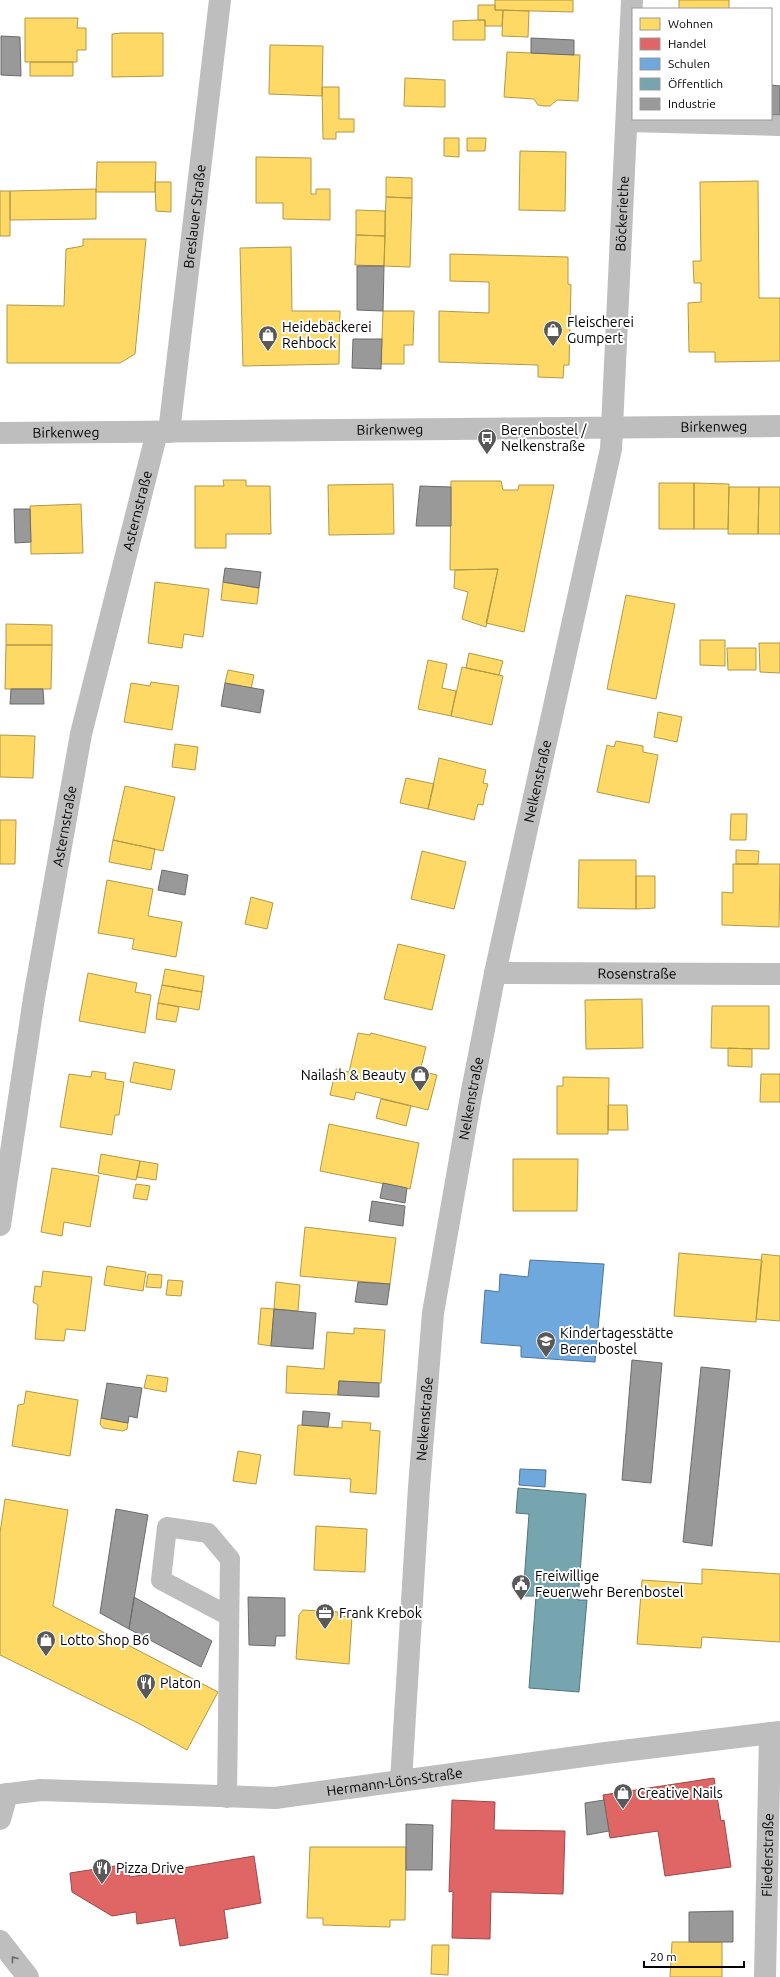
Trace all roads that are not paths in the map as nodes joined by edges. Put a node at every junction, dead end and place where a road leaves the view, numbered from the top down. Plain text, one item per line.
1 (220, 0) edge
2 (632, 0) edge
3 (627, 122) junction
4 (780, 126) edge
5 (780, 426) edge
6 (613, 427) junction
7 (163, 432) junction
8 (0, 433) edge
9 (495, 973) junction
10 (780, 974) edge
11 (0, 1225) edge
12 (229, 1616) junction
13 (775, 1732) edge
14 (401, 1781) junction
15 (2, 1792) edge
16 (226, 1798) junction
17 (0, 1819) edge
18 (0, 1941) edge
19 (28, 1977) edge
20 (765, 1977) edge

1 - 7 street, Breslauer Straße
2 - 3 street, Böckeriethe
3 - 4 lane
3 - 6 street, Böckeriethe
5 - 6 street, Birkenweg
6 - 7 street, Birkenweg
6 - 9 street, Nelkenstraße
7 - 8 street, Birkenweg
7 - 11 street, Asternstraße
9 - 10 street, Rosenstraße
9 - 14 street, Nelkenstraße
12 - 12 lane
12 - 16 lane
13 - 14 street, Hermann-Löns-Straße
13 - 20 street, Fliederstraße
14 - 16 street, Hermann-Löns-Straße
15 - 16 street, Hermann-Löns-Straße
15 - 17 street, Hermann-Löns-Straße
19 -> 18 street

